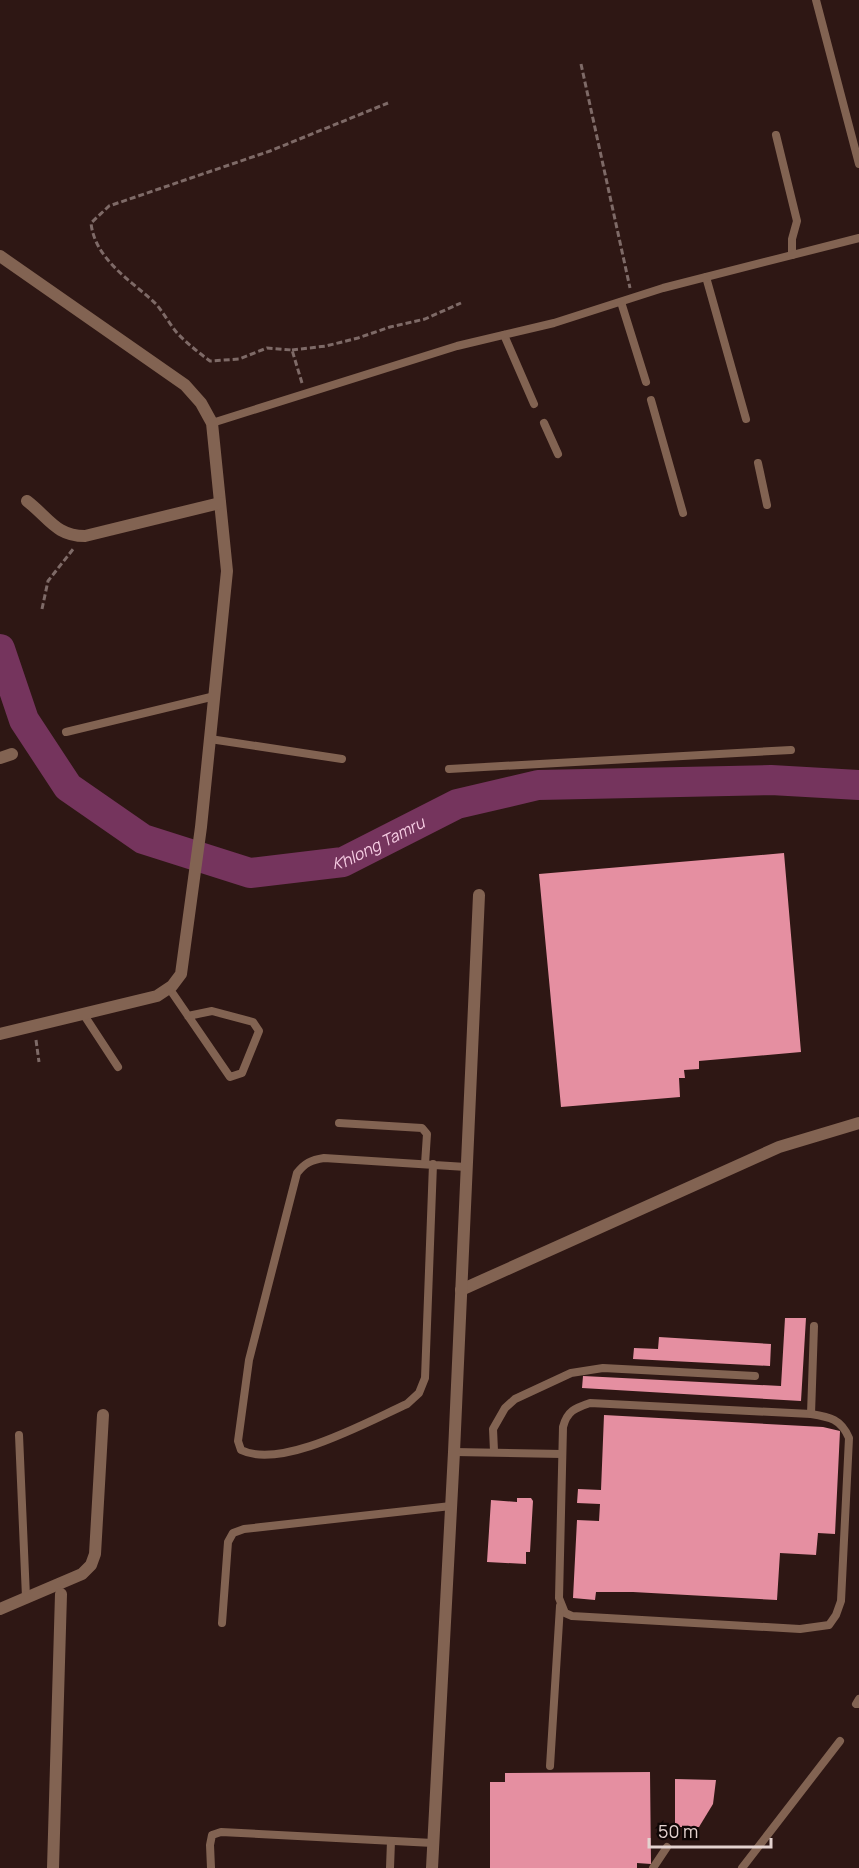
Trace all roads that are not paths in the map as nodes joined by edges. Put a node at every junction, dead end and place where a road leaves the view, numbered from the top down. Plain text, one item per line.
1 (816, 0) edge
2 (776, 135) dead end
3 (859, 164) edge
4 (859, 238) edge
5 (792, 255) junction
6 (0, 256) edge
7 (706, 277) junction
8 (621, 302) junction
9 (504, 335) junction
10 (646, 382) dead end
11 (651, 400) dead end
12 (534, 404) dead end
13 (746, 419) dead end
14 (212, 423) junction
15 (544, 423) dead end
16 (558, 454) dead end
17 (758, 463) dead end
18 (27, 501) dead end
19 (220, 503) junction
20 (767, 505) dead end
21 (683, 513) dead end
22 (215, 696) junction
23 (66, 732) dead end
24 (210, 740) junction
25 (790, 750) dead end
26 (342, 759) dead end
27 (449, 769) dead end
28 (479, 895) dead end
29 (169, 988) junction
30 (84, 1016) junction
31 (188, 1016) junction
32 (0, 1034) edge
33 (118, 1067) dead end
34 (339, 1124) dead end
35 (859, 1124) edge
36 (429, 1164) junction
37 (466, 1167) junction
38 (461, 1290) junction
39 (814, 1326) dead end
40 (755, 1376) dead end
41 (811, 1414) junction
42 (102, 1415) dead end
43 (20, 1435) dead end
44 (494, 1451) junction
45 (454, 1452) junction
46 (562, 1454) junction
47 (451, 1506) junction
48 (61, 1594) dead end
49 (26, 1597) junction
50 (560, 1606) junction
51 (0, 1609) edge
52 (222, 1623) dead end
53 (859, 1699) edge
54 (859, 1704) edge
55 (840, 1741) dead end
56 (550, 1766) dead end
57 (391, 1841) junction
58 (433, 1844) junction
59 (667, 1847) dead end
60 (53, 1868) edge
61 (211, 1868) edge
62 (390, 1868) edge
63 (432, 1868) edge
64 (653, 1868) edge
65 (742, 1868) edge

1 - 3 lane
2 - 5 lane
4 - 5 lane
5 - 7 lane
6 - 14 street
7 - 8 lane
7 - 13 lane
8 - 9 lane
8 - 10 lane
9 - 12 lane
9 - 14 lane
11 - 21 lane
14 - 19 street
15 - 16 lane
17 - 20 lane
18 - 19 street
19 - 22 street
22 - 23 lane
22 - 24 street
24 - 26 lane
24 - 29 street
25 - 27 lane
28 - 37 street
29 - 30 street
29 - 31 lane
30 - 32 street
30 - 33 lane
31 - 31 lane
34 - 36 lane
35 - 38 street
36 - 36 lane
36 - 37 lane
37 - 38 street
38 - 45 street
39 - 41 lane
40 - 44 lane
41 - 46 lane
41 - 50 lane
42 - 49 street
43 - 49 lane
44 - 45 lane
44 - 46 lane
45 - 47 street
46 - 50 lane
47 - 52 lane
47 - 58 street
48 - 60 street
49 - 51 street
50 - 56 lane
53 - 54 lane
55 - 65 lane
57 - 58 lane
57 - 61 lane
57 - 62 lane
58 - 63 street
59 - 64 lane

